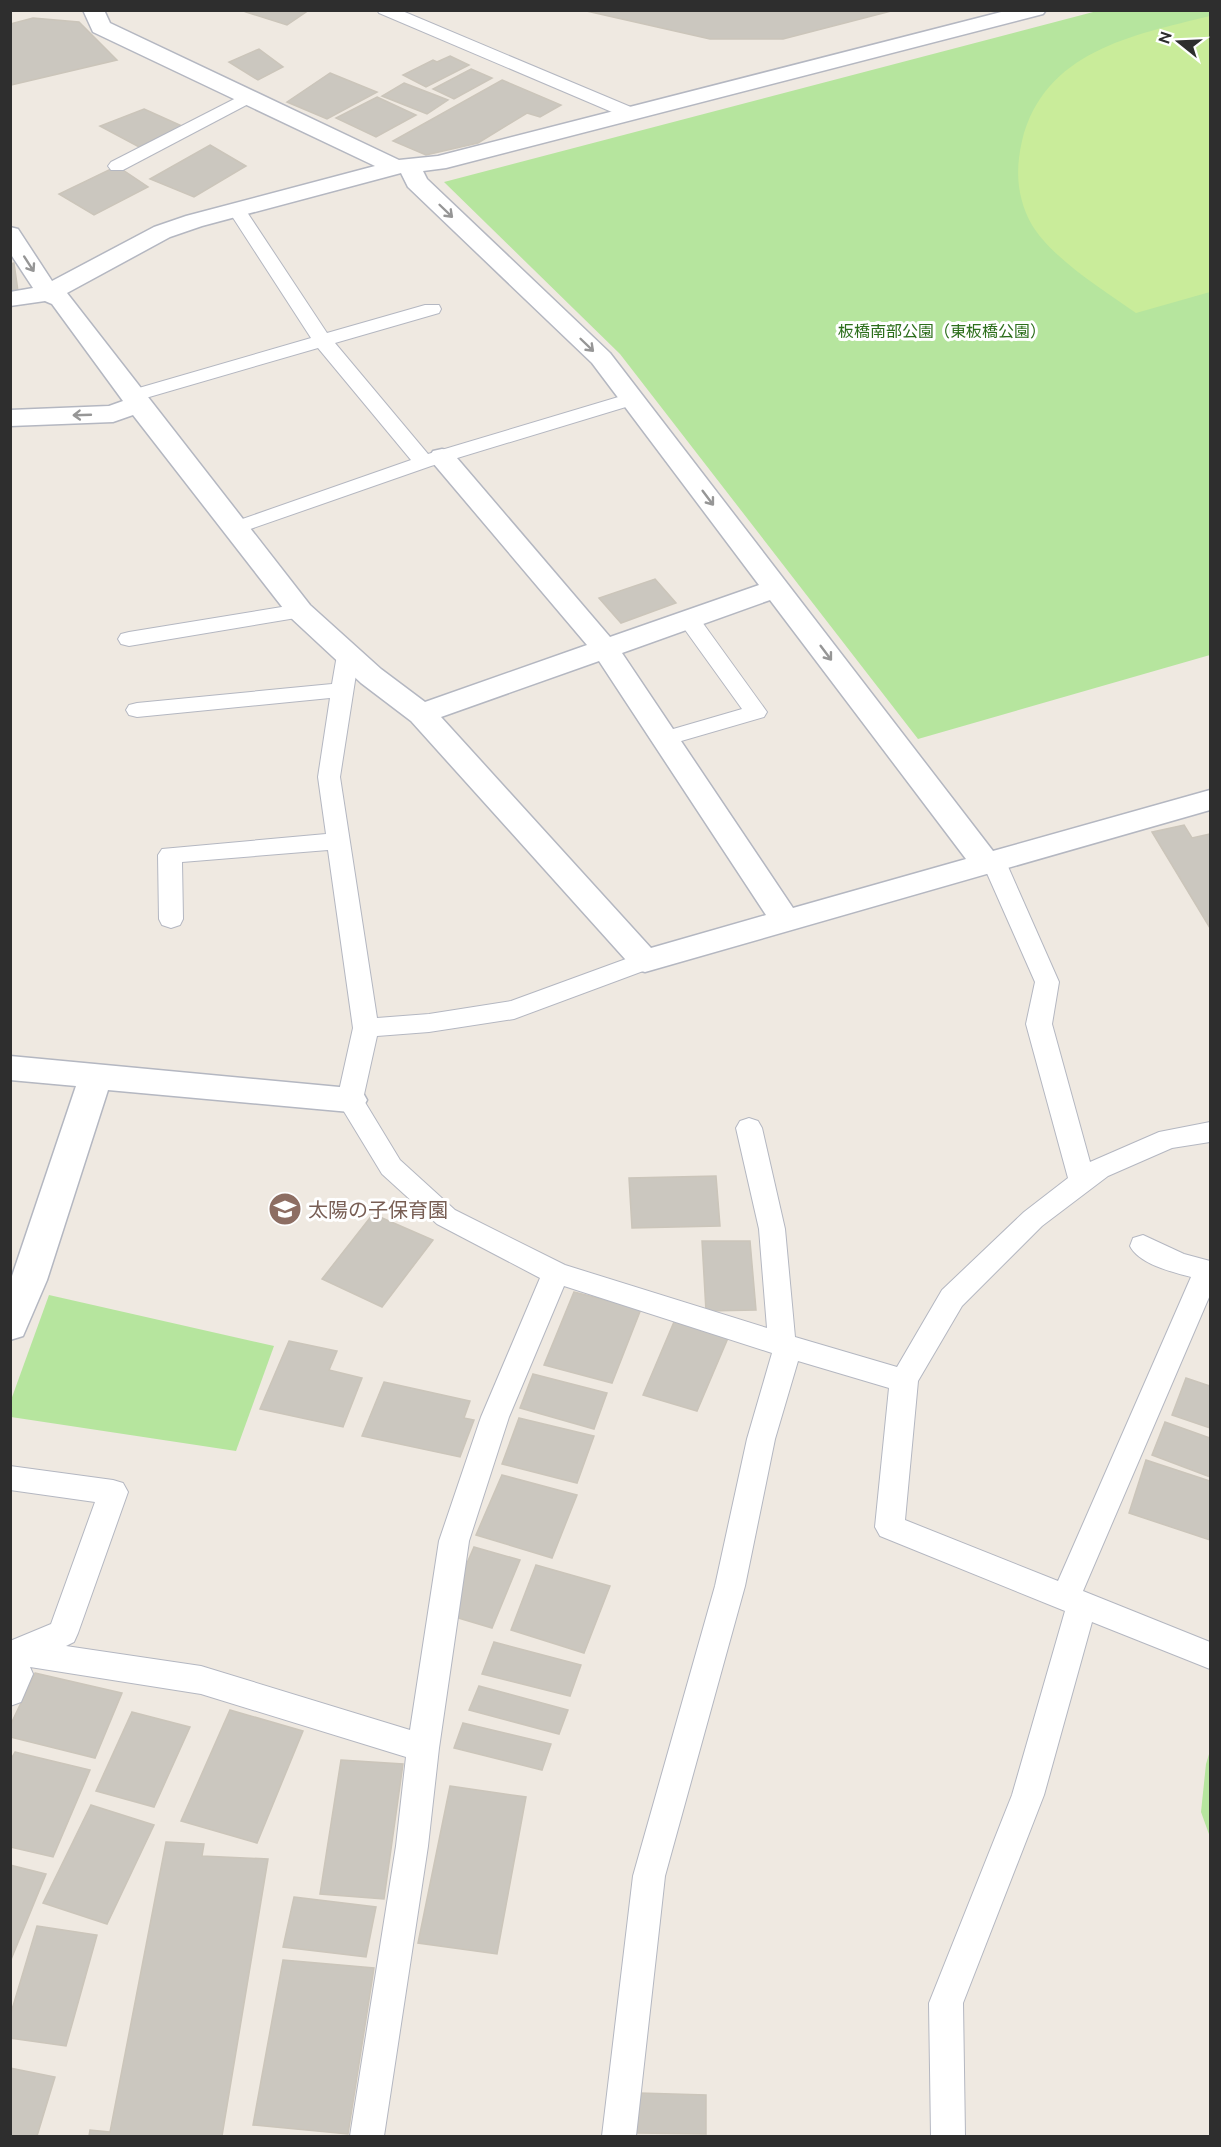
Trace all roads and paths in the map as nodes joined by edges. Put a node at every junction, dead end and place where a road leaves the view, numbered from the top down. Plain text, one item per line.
1 (93, 10) edge
2 (385, 10) edge
3 (1036, 10) edge
4 (248, 97) junction
5 (632, 114) junction
6 (117, 166) dead end
7 (403, 166) junction
8 (237, 210) junction
9 (10, 234) edge
10 (48, 293) junction
11 (10, 299) edge
12 (432, 309) dead end
13 (321, 339) junction
14 (632, 399) junction
15 (135, 400) junction
16 (10, 418) edge
17 (433, 460) junction
18 (235, 528) junction
19 (777, 588) junction
20 (300, 611) junction
21 (689, 620) junction
22 (129, 639) dead end
23 (605, 650) junction
24 (348, 655) junction
25 (343, 690) junction
26 (137, 710) dead end
27 (421, 714) junction
28 (664, 738) junction
29 (1210, 801) edge
30 (338, 841) junction
31 (990, 863) junction
32 (171, 919) dead end
33 (786, 921) junction
34 (645, 961) junction
35 (366, 1028) junction
36 (10, 1068) edge
37 (96, 1076) junction
38 (350, 1100) junction
39 (749, 1128) dead end
40 (1210, 1132) edge
41 (1082, 1182) junction
42 (1143, 1246) dead end
43 (1209, 1272) edge
44 (556, 1273) junction
45 (20, 1279) edge
46 (10, 1326) edge
47 (785, 1345) junction
48 (904, 1380) junction
49 (10, 1478) edge
50 (1074, 1601) junction
51 (1210, 1656) edge
52 (13, 1660) edge
53 (10, 1692) edge
54 (423, 1748) junction
55 (367, 2136) edge
56 (619, 2136) edge
57 (948, 2136) edge

1 - 4 street
2 - 5 lane
3 - 5 street
4 - 6 lane
4 - 7 street
5 - 7 street
7 - 8 street
7 -> 14 street
8 - 10 street
8 - 13 lane
9 -> 10 street
10 - 11 street
10 - 15 street
12 - 13 lane
13 - 15 lane
13 - 17 lane
14 - 17 lane
14 -> 19 street
15 -> 16 street
15 - 18 street
17 - 18 lane
17 - 23 street
18 - 20 street
19 - 21 street
19 -> 31 street
20 - 22 lane
20 - 24 street
21 - 23 street
21 - 28 lane
23 - 27 street
23 - 28 street
24 - 25 lane
24 - 27 street
25 - 26 lane
25 - 30 lane
27 - 34 street
28 - 33 street
29 - 31 street
30 - 32 lane
30 - 35 lane
31 - 33 street
31 - 41 lane
33 - 34 street
34 - 35 lane
35 - 38 lane
36 - 37 street
37 - 38 street
37 - 45 street
38 - 44 lane
39 - 47 lane
40 - 41 lane
41 - 48 lane
42 - 43 lane
43 - 50 lane
44 - 47 lane
44 - 54 lane
45 - 46 street
47 - 48 lane
47 - 56 lane
48 - 50 lane
49 - 52 lane
50 - 51 lane
50 - 57 lane
52 - 53 lane
52 - 54 lane
54 - 55 lane

